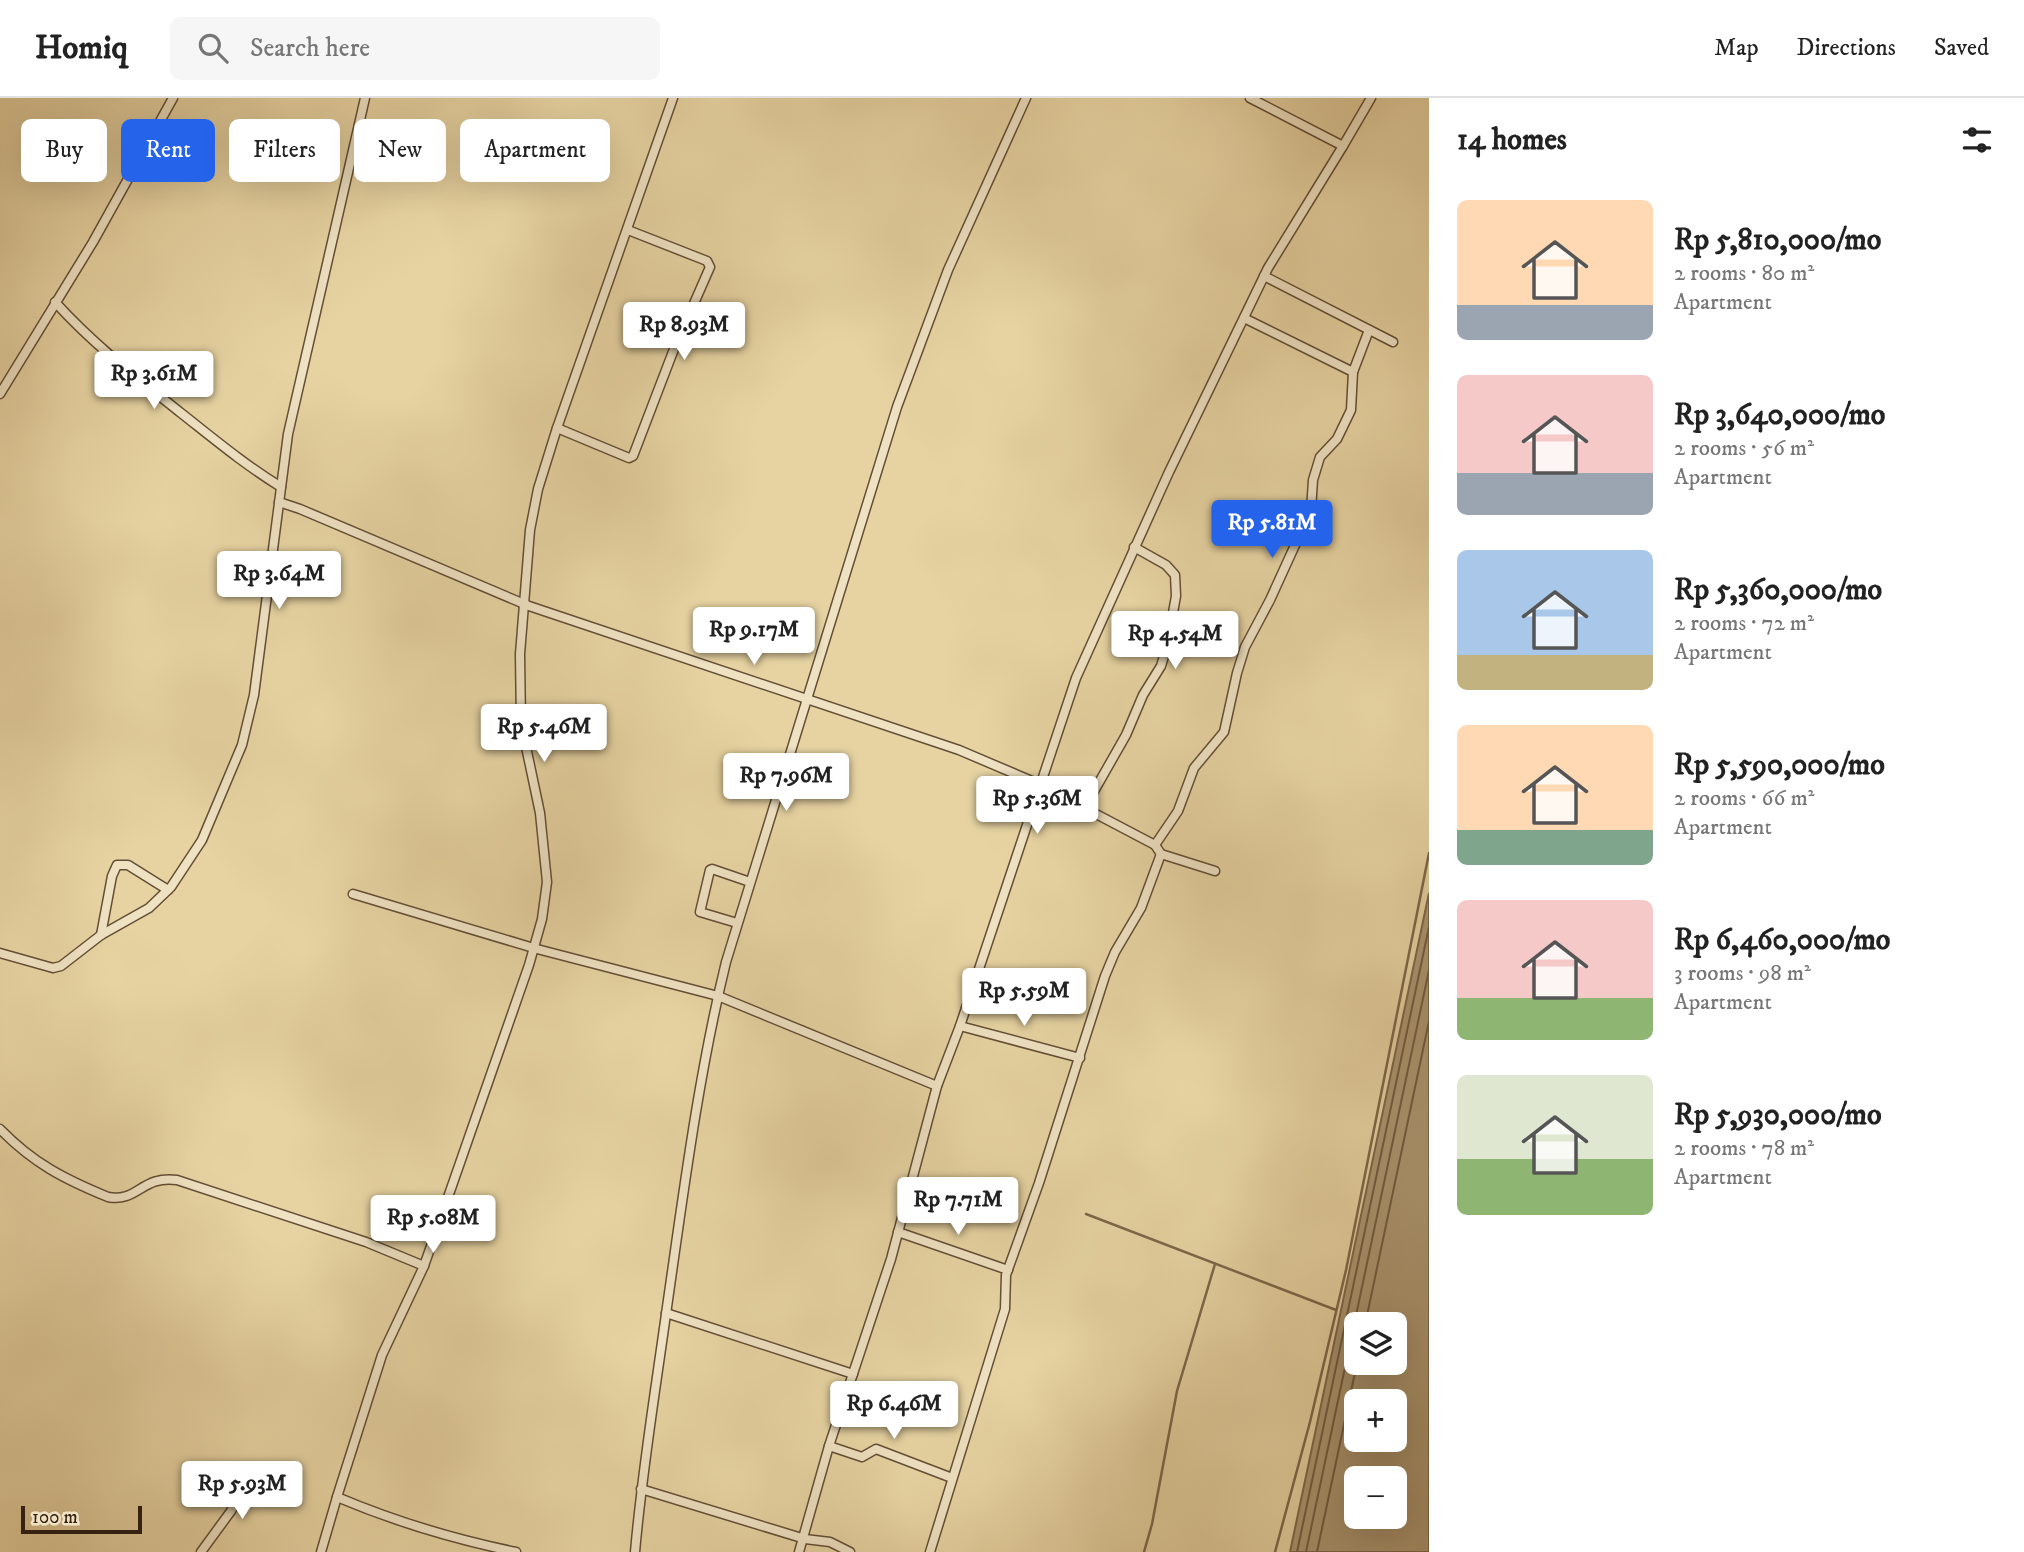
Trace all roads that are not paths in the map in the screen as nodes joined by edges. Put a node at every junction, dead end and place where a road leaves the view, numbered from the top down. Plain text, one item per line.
1 (173, 98) edge
2 (365, 98) edge
3 (673, 98) edge
4 (1027, 98) edge
5 (1250, 98) edge
6 (1371, 98) edge
7 (1343, 146) junction
8 (628, 230) junction
9 (1264, 276) junction
10 (55, 302) junction
11 (1244, 318) junction
12 (1369, 331) junction
13 (1393, 342) dead end
14 (1353, 372) junction
15 (0, 394) edge
16 (557, 428) junction
17 (281, 488) junction
18 (279, 502) junction
19 (1134, 547) junction
20 (524, 604) junction
21 (805, 700) junction
22 (1039, 784) junction
23 (1085, 807) junction
24 (1155, 845) junction
25 (1161, 854) junction
26 (1215, 871) dead end
27 (750, 881) junction
28 (167, 890) junction
29 (353, 894) dead end
30 (737, 923) junction
31 (101, 935) junction
32 (535, 949) junction
33 (0, 953) edge
34 (718, 996) junction
35 (960, 1026) junction
36 (1080, 1058) junction
37 (937, 1086) junction
38 (0, 1129) edge
39 (898, 1232) junction
40 (424, 1266) junction
41 (1008, 1270) junction
42 (666, 1313) junction
43 (853, 1374) junction
44 (829, 1447) junction
45 (253, 1470) dead end
46 (952, 1478) junction
47 (641, 1489) junction
48 (337, 1497) junction
49 (803, 1539) junction
50 (201, 1552) edge
51 (321, 1552) edge
52 (516, 1552) edge
53 (635, 1552) edge
54 (799, 1552) edge
55 (850, 1552) edge
56 (930, 1552) edge

1 - 10 street
2 - 17 street
3 - 8 street
4 - 21 street
5 - 7 street
6 - 7 street
7 - 9 street
8 - 16 street
8 - 16 street
9 - 11 street
9 - 12 street
10 - 15 street
10 - 17 street
11 - 14 street
11 - 19 street
12 - 13 street
12 - 14 street
14 - 24 street
16 - 20 street
17 - 18 street
18 - 20 street
18 - 28 street
19 - 22 street
19 - 23 street
20 - 21 street
20 - 32 street
21 - 22 street
21 - 27 street
22 - 23 street
22 - 35 street
23 - 24 street
24 - 25 street
25 - 26 street
25 - 36 street
27 - 30 street
27 - 30 street
28 - 31 street
28 - 31 street
29 - 32 street
30 - 34 street
31 - 33 street
32 - 34 street
32 - 40 street
34 - 37 street
34 - 42 street
35 - 36 street
35 - 37 street
36 - 41 street
37 - 39 street
38 - 40 street
39 - 41 street
39 - 43 street
40 - 48 street
41 - 46 street
42 - 43 street
42 - 47 street
43 - 44 street
44 - 46 street
44 - 49 street
45 - 50 street
46 - 56 street
47 - 49 street
47 - 53 street
48 - 51 street
48 - 52 street
49 - 54 street
49 - 55 street

